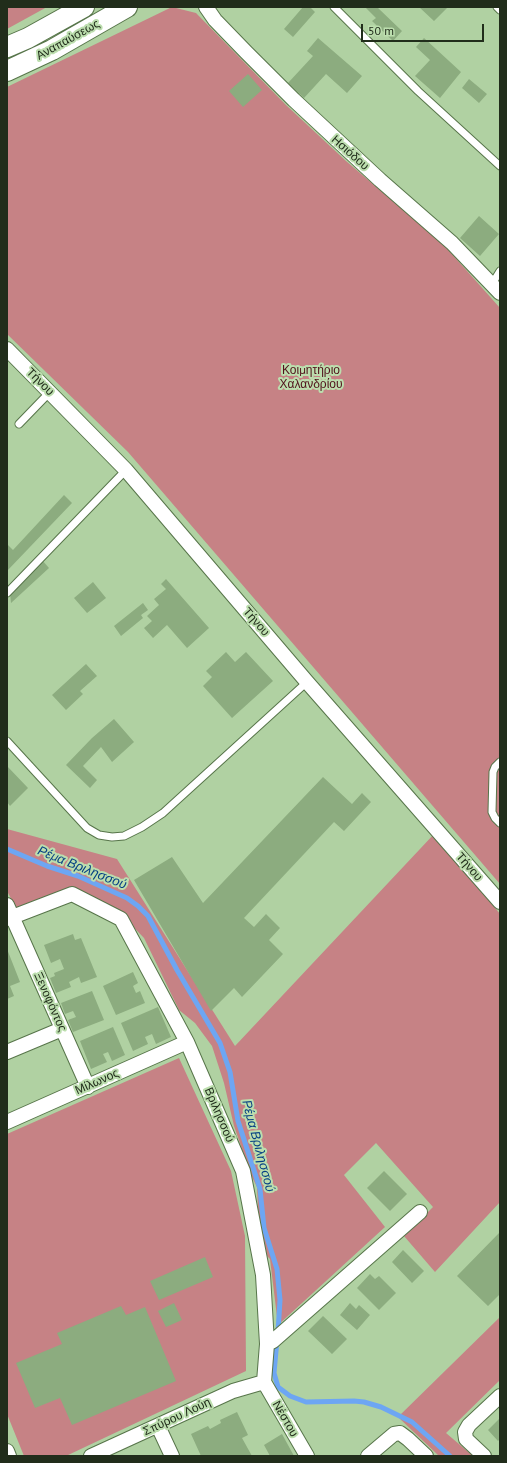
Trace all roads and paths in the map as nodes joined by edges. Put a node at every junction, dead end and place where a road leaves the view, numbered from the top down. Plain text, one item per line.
1 (84, 7) edge
2 (127, 7) edge
3 (206, 7) edge
4 (334, 7) edge
5 (497, 7) edge
6 (500, 10) edge
7 (64, 12) edge
8 (7, 47) edge
9 (7, 71) edge
10 (500, 166) edge
11 (500, 271) edge
12 (496, 289) edge
13 (9, 355) edge
14 (50, 392) junction
15 (20, 424) dead end
16 (126, 470) junction
17 (7, 593) edge
18 (307, 682) junction
19 (7, 741) edge
20 (500, 762) edge
21 (497, 779) edge
22 (500, 823) edge
23 (500, 900) edge
24 (9, 914) edge
25 (62, 1029) junction
26 (187, 1042) junction
27 (7, 1052) edge
28 (88, 1087) junction
29 (7, 1122) edge
30 (420, 1212) dead end
31 (270, 1342) junction
32 (264, 1382) junction
33 (500, 1396) edge
34 (158, 1426) junction
35 (7, 1451) edge
36 (9, 1456) edge
37 (91, 1456) edge
38 (172, 1456) edge
39 (307, 1456) edge
40 (368, 1456) edge
41 (426, 1456) edge
42 (484, 1456) edge

1 - 7 main road, Αναπαύσεως
2 - 9 main road, Αναπαύσεως
3 - 12 street, Ησιόδου
4 - 10 lane
5 - 6 lane
7 - 8 main road, Αναπαύσεως
11 - 12 lane
13 - 14 street, Τήνου
14 - 15 lane
14 - 16 street, Τήνου
16 - 17 lane
16 - 18 street, Τήνου
18 - 19 lane
18 - 23 street, Τήνου
20 - 21 lane
21 - 22 lane
24 - 25 street, Ξενοφόντος
24 - 26 street, Βριλησσού
25 - 27 street
25 - 28 street, Ξενοφόντος
26 - 28 street, Μίλωνος
26 - 31 street, Βριλησσού
28 - 29 street, Μίλωνος
30 - 31 street
31 - 32 street, Βριλησσού
32 - 34 street, Σπύρου Λούη
32 - 39 street, Νέστου
33 - 42 street
34 - 37 street, Σπύρου Λούη
34 - 38 street
35 - 36 street
40 - 41 street

